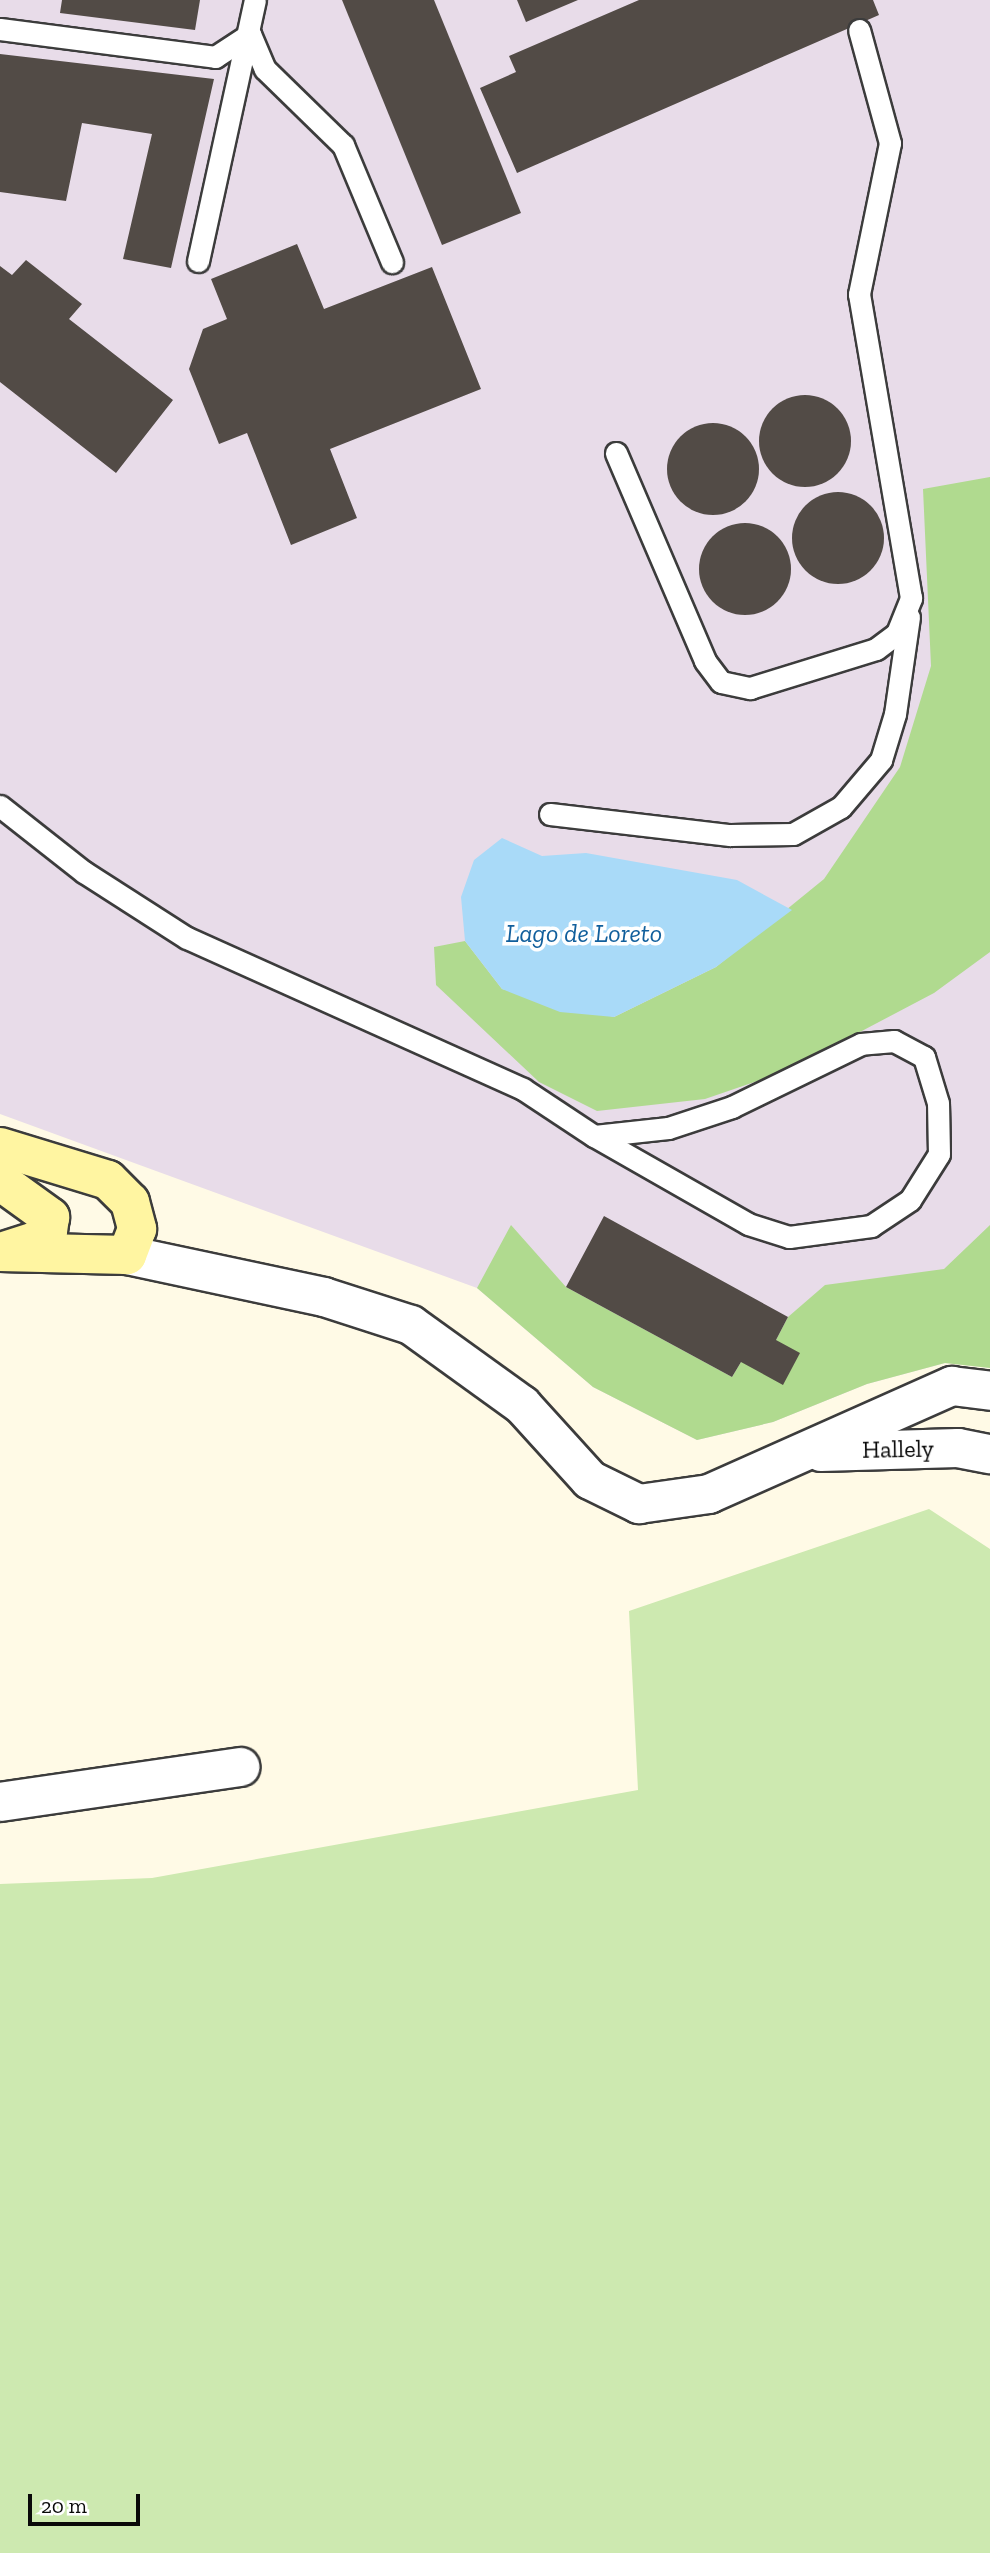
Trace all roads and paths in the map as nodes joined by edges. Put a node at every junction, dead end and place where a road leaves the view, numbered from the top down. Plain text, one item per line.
1 (255, 0) edge
2 (0, 29) edge
3 (859, 30) dead end
4 (250, 34) junction
5 (198, 261) dead end
6 (392, 262) dead end
7 (616, 453) dead end
8 (911, 598) junction
9 (0, 806) edge
10 (550, 814) dead end
11 (594, 1136) junction
12 (0, 1147) edge
13 (0, 1181) edge
14 (0, 1252) edge
15 (127, 1255) junction
16 (990, 1391) edge
17 (806, 1453) junction
18 (990, 1454) edge
19 (240, 1767) dead end
20 (0, 1802) edge

1 - 4 lane
2 - 4 lane
3 - 8 lane
4 - 5 lane
4 - 6 lane
7 - 8 lane
8 - 10 lane
9 - 11 lane
11 - 11 lane
12 - 15 main road
13 - 14 main road
14 - 15 main road
15 - 17 street
16 - 17 street
17 - 18 street, Hallely
19 - 20 street

